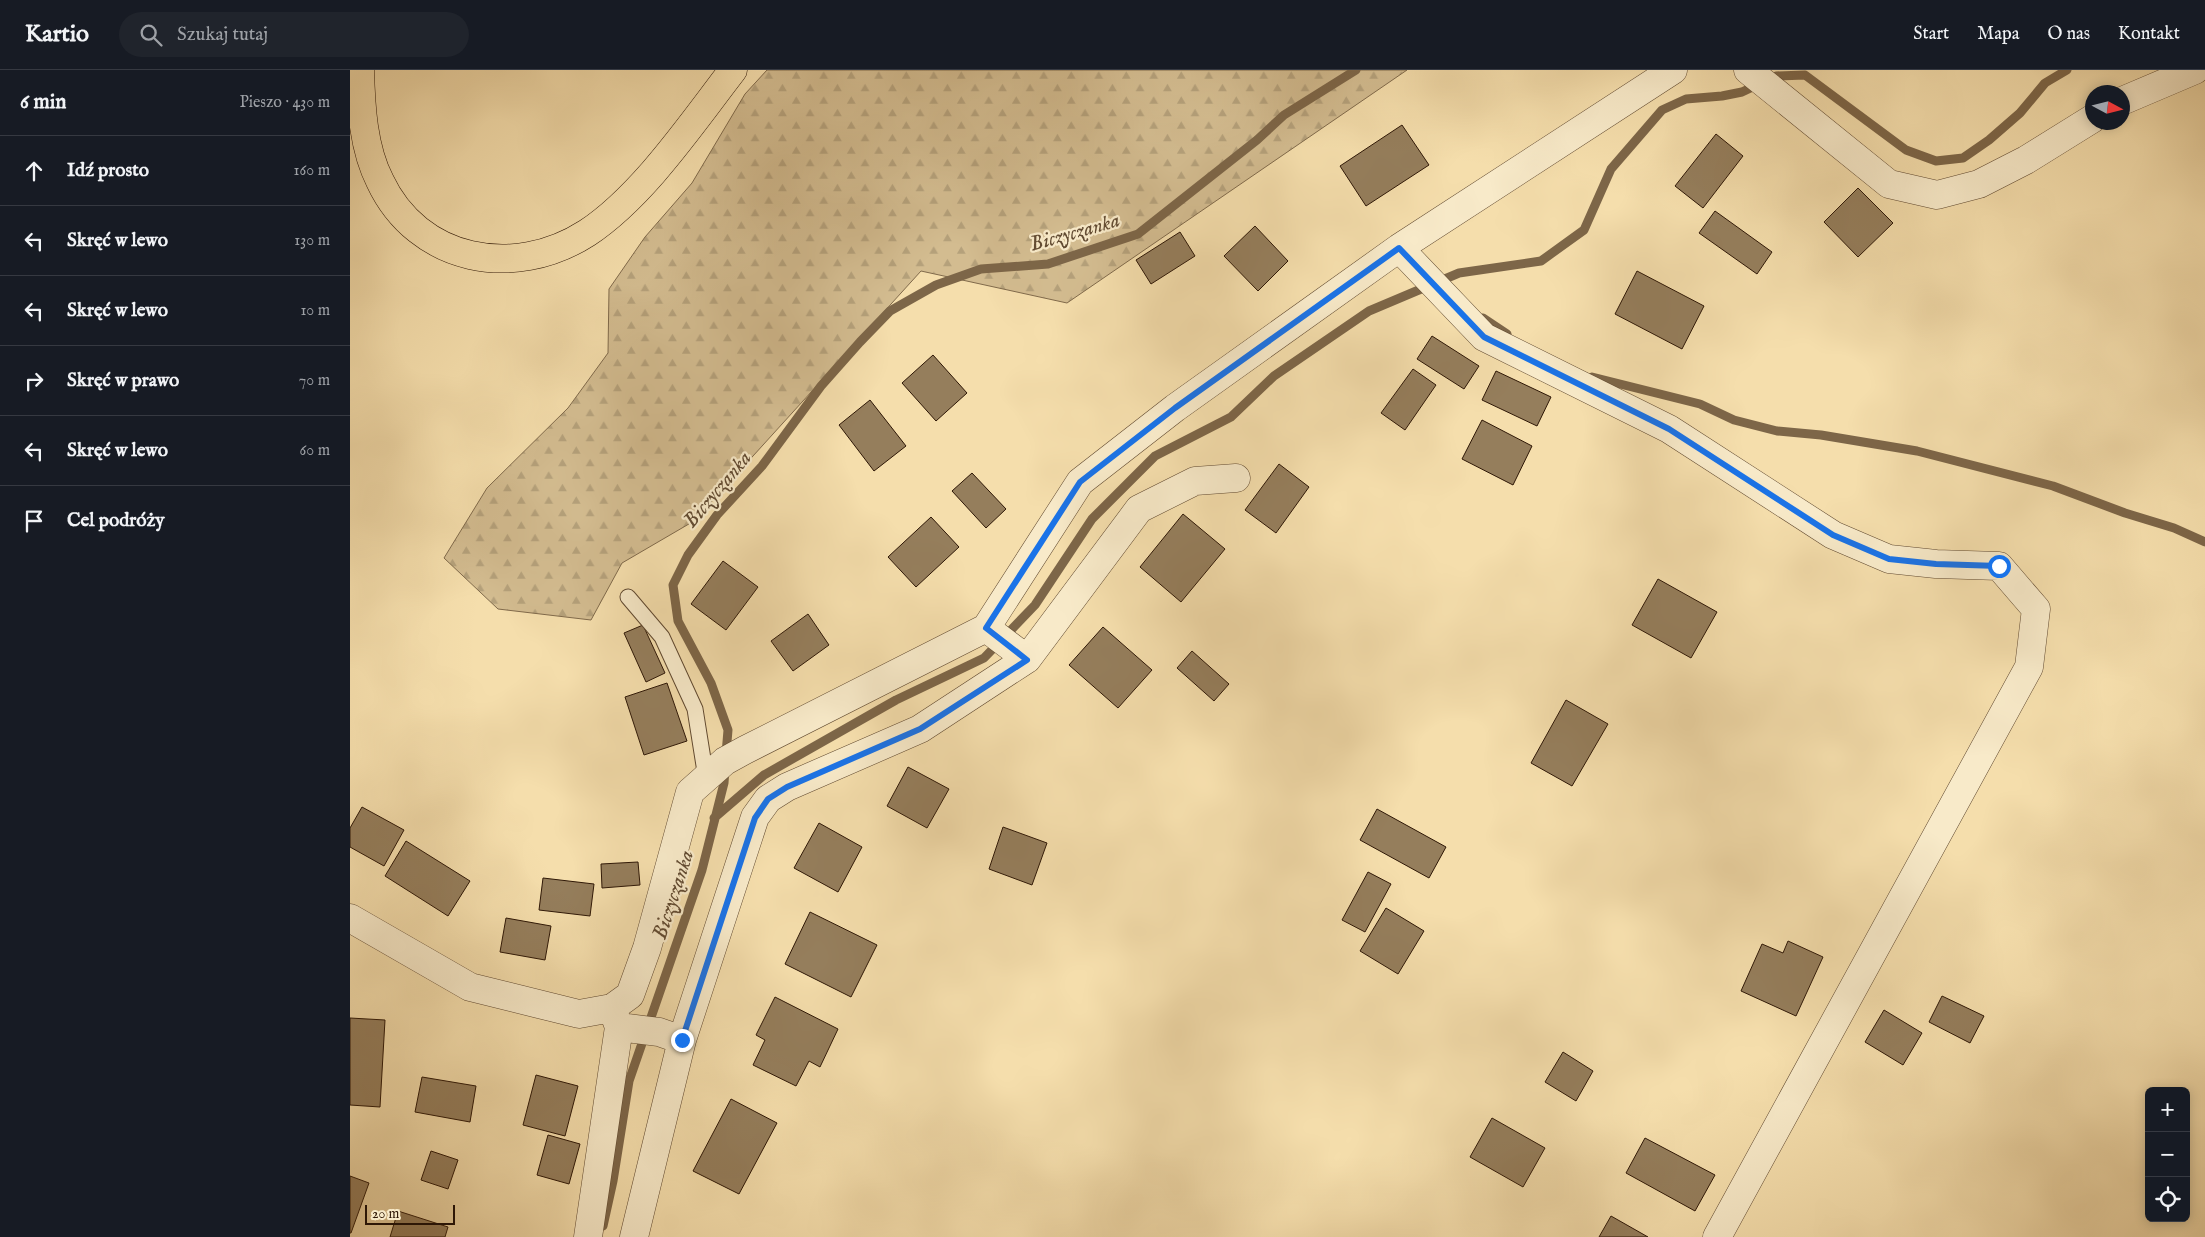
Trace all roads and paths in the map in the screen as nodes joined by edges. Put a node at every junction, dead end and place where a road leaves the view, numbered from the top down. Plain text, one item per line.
1 (360, 70) edge
2 (734, 70) edge
3 (1673, 70) edge
4 (1748, 70) edge
5 (2195, 70) edge
6 (2130, 98) edge
7 (2085, 123) edge
8 (1399, 248) junction
9 (1236, 478) dead end
10 (628, 598) dead end
11 (986, 628) junction
12 (1027, 660) junction
13 (725, 763) junction
14 (350, 918) edge
15 (641, 1027) junction
16 (588, 1237) edge
17 (634, 1237) edge
18 (1717, 1237) edge

1 - 2 main road
3 - 8 street
4 - 7 street
5 - 6 street
8 - 11 street
8 - 18 street
9 - 12 street
10 - 13 lane
11 - 12 street
11 - 13 street
12 - 15 street
13 - 15 street
14 - 15 street
15 - 16 street
15 - 17 street

